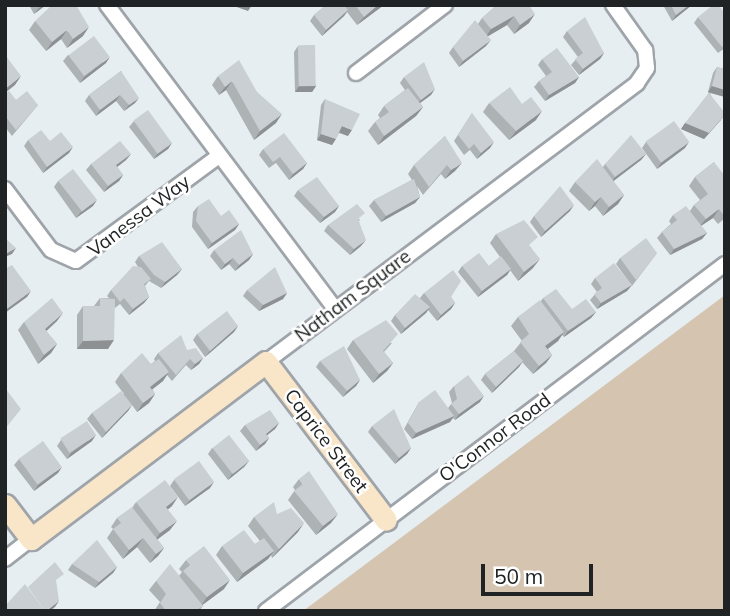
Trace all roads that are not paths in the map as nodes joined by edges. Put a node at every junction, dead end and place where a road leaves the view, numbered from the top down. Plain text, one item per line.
1 (107, 5) edge
2 (445, 5) edge
3 (613, 5) edge
4 (356, 72) dead end
5 (219, 156) junction
6 (5, 189) edge
7 (725, 264) edge
8 (335, 309) junction
9 (266, 362) junction
10 (5, 505) edge
11 (386, 520) junction
12 (31, 539) junction
13 (5, 559) edge
14 (266, 611) edge

1 - 5 street
2 - 4 street
3 - 8 street, Natham Square
5 - 6 street, Vanessa Way
5 - 8 street
7 - 11 street, O'Connor Road
8 - 9 street, Natham Square
9 - 11 street, Caprice Street
9 - 12 street, Natham Square
10 - 12 street
11 - 14 street, O'Connor Road
12 - 13 street

